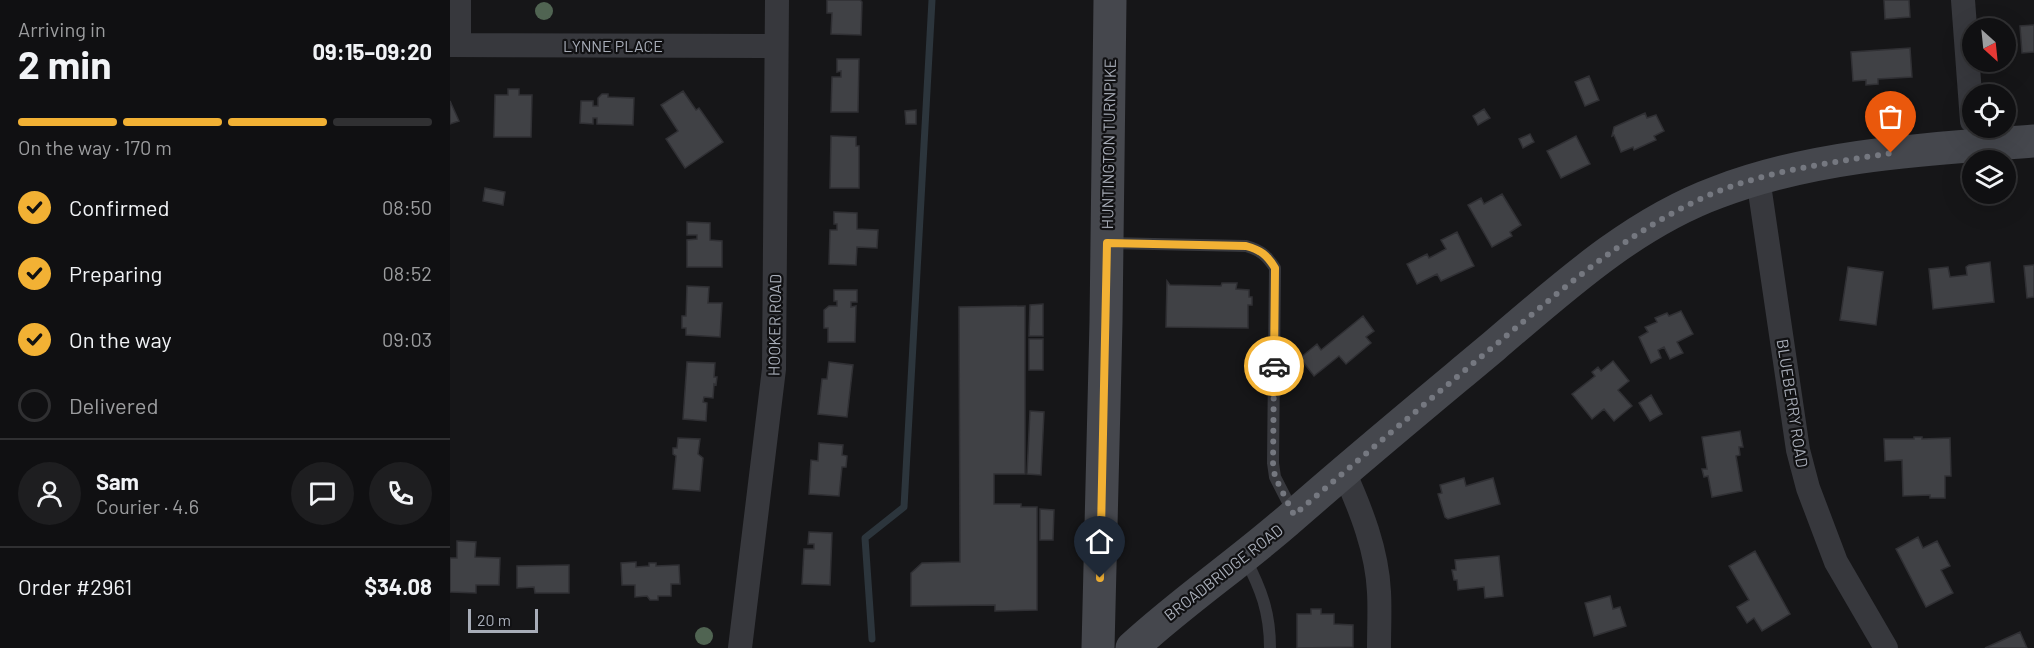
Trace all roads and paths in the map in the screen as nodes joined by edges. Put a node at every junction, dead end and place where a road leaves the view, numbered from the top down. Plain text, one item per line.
1 (459, 0) edge
2 (777, 0) edge
3 (1110, 0) edge
4 (1963, 0) edge
5 (454, 45) edge
6 (776, 46) junction
7 (1969, 84) edge
8 (1962, 134) edge
9 (2016, 138) edge
10 (2034, 141) edge
11 (1758, 178) junction
12 (1107, 243) junction
13 (1344, 472) junction
14 (1294, 515) junction
15 (1245, 557) junction
16 (740, 648) edge
17 (1098, 648) edge
18 (1132, 648) edge
19 (1270, 648) edge
20 (1379, 648) edge
21 (1886, 648) edge

1 - 5 street
2 - 6 street, HOOKER ROAD
3 - 12 main road, HUNTINGTON TURNPIKE
4 - 7 street
5 - 6 street, LYNNE PLACE
6 - 16 street, HOOKER ROAD
8 - 11 main road, BROADBRIDGE ROAD
9 - 10 main road, BROADBRIDGE ROAD
11 - 13 main road, BROADBRIDGE ROAD
11 - 21 street, BLUEBERRY ROAD
12 - 14 lane
12 - 17 main road, HUNTINGTON TURNPIKE
13 - 14 main road, BROADBRIDGE ROAD
13 - 20 street
14 - 15 main road, BROADBRIDGE ROAD
15 - 18 main road, BROADBRIDGE ROAD
15 - 19 lane

